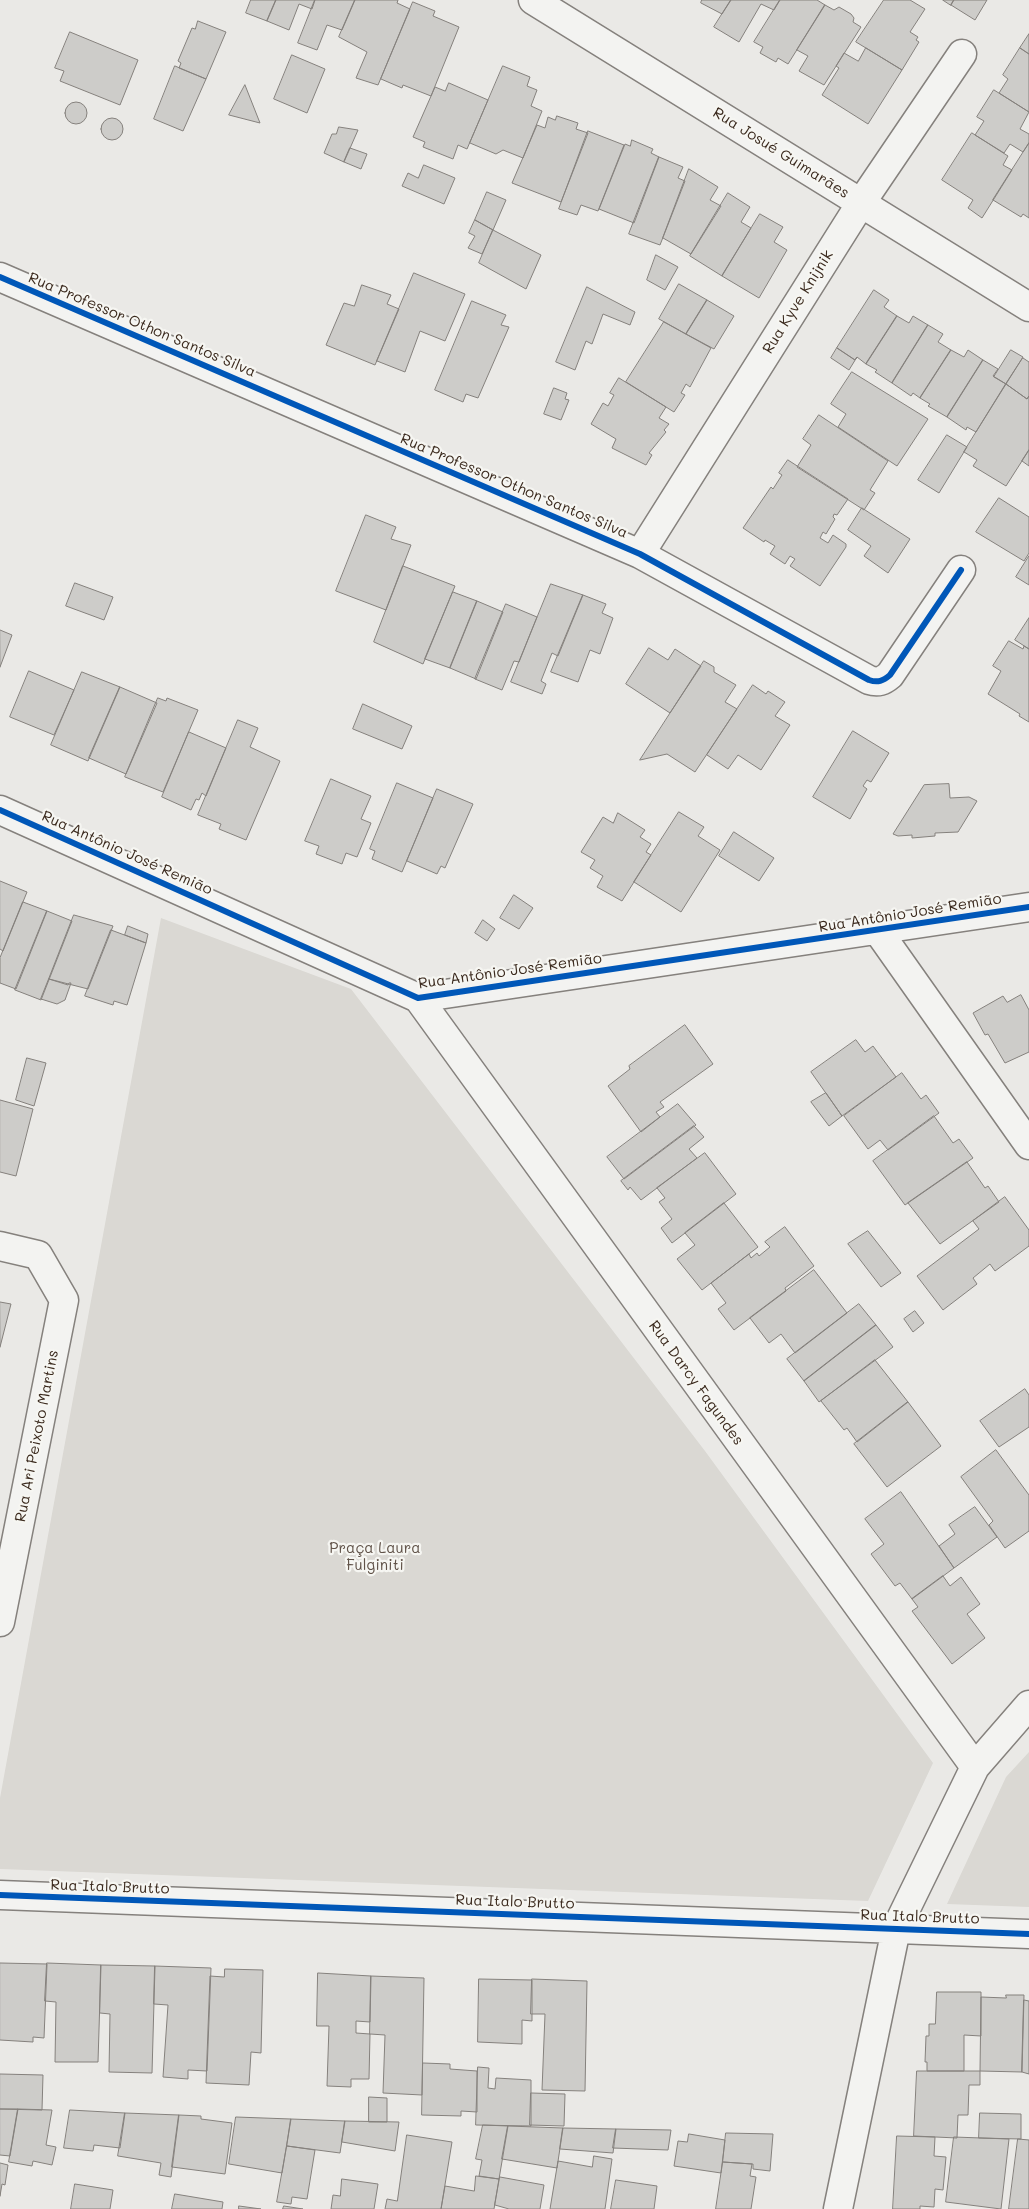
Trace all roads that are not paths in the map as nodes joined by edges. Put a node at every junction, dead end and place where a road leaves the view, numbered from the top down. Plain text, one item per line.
1 (533, 0) edge
2 (962, 54) dead end
3 (861, 203) junction
4 (0, 277) edge
5 (1029, 307) edge
6 (640, 554) junction
7 (961, 570) dead end
8 (0, 810) edge
9 (1029, 907) edge
10 (878, 931) junction
11 (418, 998) junction
12 (1029, 1145) edge
13 (0, 1246) edge
14 (0, 1622) edge
15 (1029, 1705) edge
16 (975, 1767) junction
17 (0, 1895) edge
18 (896, 1929) junction
19 (1029, 1934) edge
20 (838, 2209) edge

1 - 3 street, Rua Josué Guimarães
2 - 3 street, Rua Kyve Knijnik
3 - 5 street, Rua Josué Guimarães
3 - 6 street, Rua Kyve Knijnik
4 - 6 street, Rua Professor Othon Santos Silva
6 - 7 street, Rua Professor Othon Santos Silva
8 - 11 street, Rua Antônio José Remião
9 - 10 street, Rua Antônio José Remião
10 - 11 street, Rua Antônio José Remião
10 - 12 street
11 - 16 street, Rua Darcy Fagundes
13 - 14 street, Rua Ari Peixoto Martins
15 - 16 street
16 - 18 street
17 - 18 street, Rua Italo Brutto
18 - 19 street, Rua Italo Brutto
18 - 20 street

